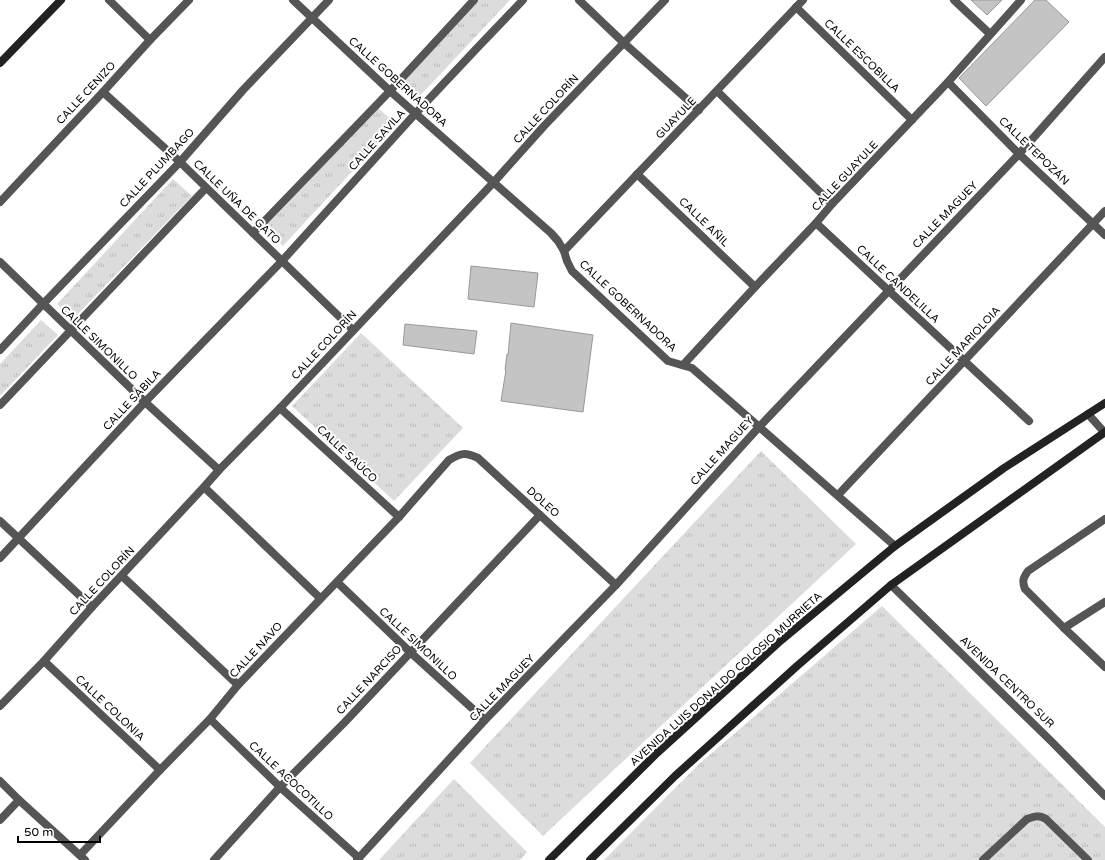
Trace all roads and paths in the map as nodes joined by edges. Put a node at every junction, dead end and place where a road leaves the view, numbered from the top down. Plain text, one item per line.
1 (61, 0) edge
2 (109, 0) edge
3 (189, 0) edge
4 (293, 0) edge
5 (329, 0) edge
6 (474, 0) edge
7 (523, 0) edge
8 (579, 0) edge
9 (665, 0) edge
10 (803, 0) edge
11 (954, 0) edge
12 (1021, 0) edge
13 (796, 7) junction
14 (312, 18) junction
15 (990, 34) junction
16 (150, 40) junction
17 (624, 43) junction
18 (1105, 57) edge
19 (0, 63) edge
20 (948, 82) junction
21 (390, 91) junction
22 (718, 91) junction
23 (103, 92) junction
24 (699, 110) junction
25 (415, 114) junction
26 (912, 120) junction
27 (1019, 154) junction
28 (180, 162) junction
29 (637, 174) junction
30 (494, 182) junction
31 (206, 188) junction
32 (0, 202) edge
33 (832, 204) junction
34 (1105, 211) edge
35 (816, 222) junction
36 (1093, 224) junction
37 (253, 233) junction
38 (1105, 235) edge
39 (564, 251) junction
40 (282, 261) junction
41 (0, 262) edge
42 (755, 287) junction
43 (889, 291) junction
44 (43, 304) junction
45 (70, 330) junction
46 (353, 330) junction
47 (0, 350) edge
48 (965, 360) junction
49 (683, 365) junction
50 (144, 402) junction
51 (1105, 403) edge
52 (0, 404) edge
53 (280, 408) junction
54 (1088, 414) junction
55 (1029, 421) dead end
56 (759, 427) junction
57 (1105, 433) edge
58 (449, 460) joint
59 (219, 470) junction
60 (204, 488) junction
61 (838, 495) junction
62 (540, 515) junction
63 (399, 517) junction
64 (1105, 519) edge
65 (0, 521) edge
66 (18, 539) junction
67 (894, 546) junction
68 (0, 558) edge
69 (122, 576) junction
70 (337, 582) junction
71 (616, 585) junction
72 (892, 585) junction
73 (320, 598) junction
74 (1105, 602) edge
75 (92, 607) junction
76 (1064, 628) junction
77 (410, 652) junction
78 (44, 661) junction
79 (1105, 667) edge
80 (238, 685) junction
81 (0, 706) edge
82 (210, 719) junction
83 (486, 720) junction
84 (160, 770) junction
85 (0, 781) edge
86 (280, 787) junction
87 (1105, 796) edge
88 (19, 800) junction
89 (0, 820) edge
90 (83, 858) edge
91 (358, 859) edge
92 (214, 860) edge
93 (549, 860) edge
94 (590, 860) edge
95 (982, 860) edge
96 (1088, 860) edge

1 - 19 main road
2 - 16 street
3 - 16 street, CALLE CENIZO
4 - 14 street, CALLE GOBERNADORA
5 - 14 street, CALLE PLUMBAGO
6 - 21 street
7 - 25 street, CALLE SAVILA
8 - 17 street
9 - 17 street, CALLE COLORÍN
10 - 13 street, GUAYULE
11 - 15 street
12 - 15 street, CALLE GUAYULE
13 - 22 street, GUAYULE
13 - 26 street, CALLE ESCOBILLA
14 - 21 street, CALLE GOBERNADORA
14 - 28 street, CALLE PLUMBAGO
15 - 20 street, CALLE GUAYULE
16 - 23 street, CALLE CENIZO
17 - 24 street
17 - 30 street, CALLE COLORÍN
18 - 27 street, CALLE MAGUEY
20 - 26 street, CALLE GUAYULE
20 - 27 street, CALLE TEPOZÁN
21 - 25 street, CALLE GOBERNADORA
21 - 37 street
22 - 24 street, GUAYULE
22 - 33 street
23 - 28 street, CALLE UÑA DE GATO
23 - 32 street, CALLE CENIZO
24 - 29 street, GUAYULE
25 - 30 street, CALLE GOBERNADORA
25 - 40 street, CALLE SAVILA
26 - 33 street, CALLE GUAYULE
27 - 36 street, CALLE TEPOZÁN
27 - 43 street, CALLE MAGUEY
28 - 31 street, CALLE UÑA DE GATO
28 - 44 street, CALLE PLUMBAGO
29 - 39 street, GUAYULE
29 - 42 street, CALLE AÑIL
30 - 39 street, CALLE GOBERNADORA
30 - 46 street, CALLE COLORÍN
31 - 37 street, CALLE UÑA DE GATO
31 - 45 street
33 - 35 street, CALLE GUAYULE
34 - 36 street, CALLE MARIOLOIA
35 - 42 street, CALLE GUAYULE
35 - 43 street, CALLE CANDELILLA
36 - 38 street, CALLE TEPOZÁN
36 - 48 street, CALLE MARIOLOIA
37 - 40 street, CALLE UÑA DE GATO
39 - 49 street, CALLE GOBERNADORA
40 - 46 street, CALLE UÑA DE GATO
40 - 50 street, CALLE SÁBILA
41 - 44 street, CALLE SIMONILLO
42 - 49 street, CALLE GUAYULE
43 - 48 street, CALLE CANDELILLA
43 - 56 street, CALLE MAGUEY
44 - 45 street, CALLE SIMONILLO
44 - 47 street, CALLE PLUMBAGO
45 - 50 street, CALLE SIMONILLO
45 - 52 street
46 - 53 street, CALLE COLORÍN
48 - 55 street, CALLE CANDELILLA
48 - 61 street, CALLE MARIOLOIA
49 - 56 street, CALLE GOBERNADORA
50 - 59 street, CALLE SIMONILLO
50 - 66 street, CALLE SÁBILA
51 - 54 main road, AVENIDA LUIS DONALDO COLOSIO MURRIETA
53 - 59 street, CALLE COLORÍN
53 - 63 street, CALLE SAÚCO
54 - 57 street
54 - 67 main road, AVENIDA LUIS DONALDO COLOSIO MURRIETA
56 - 61 street, CALLE GOBERNADORA
56 - 71 street, CALLE MAGUEY
57 - 72 main road
58 - 62 street, DOLEO
58 - 63 street, CALLE NAVO
59 - 60 street, CALLE COLORÍN
60 - 69 street, CALLE COLORÍN
60 - 73 street
61 - 67 street, CALLE GOBERNADORA
62 - 71 street, DOLEO
62 - 77 street, CALLE NARCISO
63 - 70 street, CALLE NAVO
64 - 76 street
65 - 66 street
66 - 68 street, CALLE SÁBILA
66 - 75 street
67 - 93 main road, AVENIDA LUIS DONALDO COLOSIO MURRIETA
69 - 75 street, CALLE COLORÍN
69 - 80 street
70 - 73 street, CALLE NAVO
70 - 77 street, CALLE SIMONILLO
71 - 83 street, CALLE MAGUEY
72 - 87 street, AVENIDA CENTRO SUR
72 - 94 main road
73 - 80 street, CALLE NAVO
74 - 76 street
75 - 78 street, CALLE COLORÍN
76 - 79 street
77 - 83 street, CALLE SIMONILLO
77 - 86 street, CALLE NARCISO
78 - 81 street, CALLE COLORÍN
78 - 84 street, CALLE COLONIA
80 - 82 street, CALLE NAVO
82 - 84 street, CALLE NAVO
82 - 86 street, CALLE ACOCOTILLO
83 - 91 street, CALLE MAGUEY
84 - 90 street, CALLE NAVO
85 - 88 street
86 - 91 street, CALLE ACOCOTILLO
86 - 92 street, CALLE NARCISO
88 - 89 street
88 - 90 street
95 - 96 street

